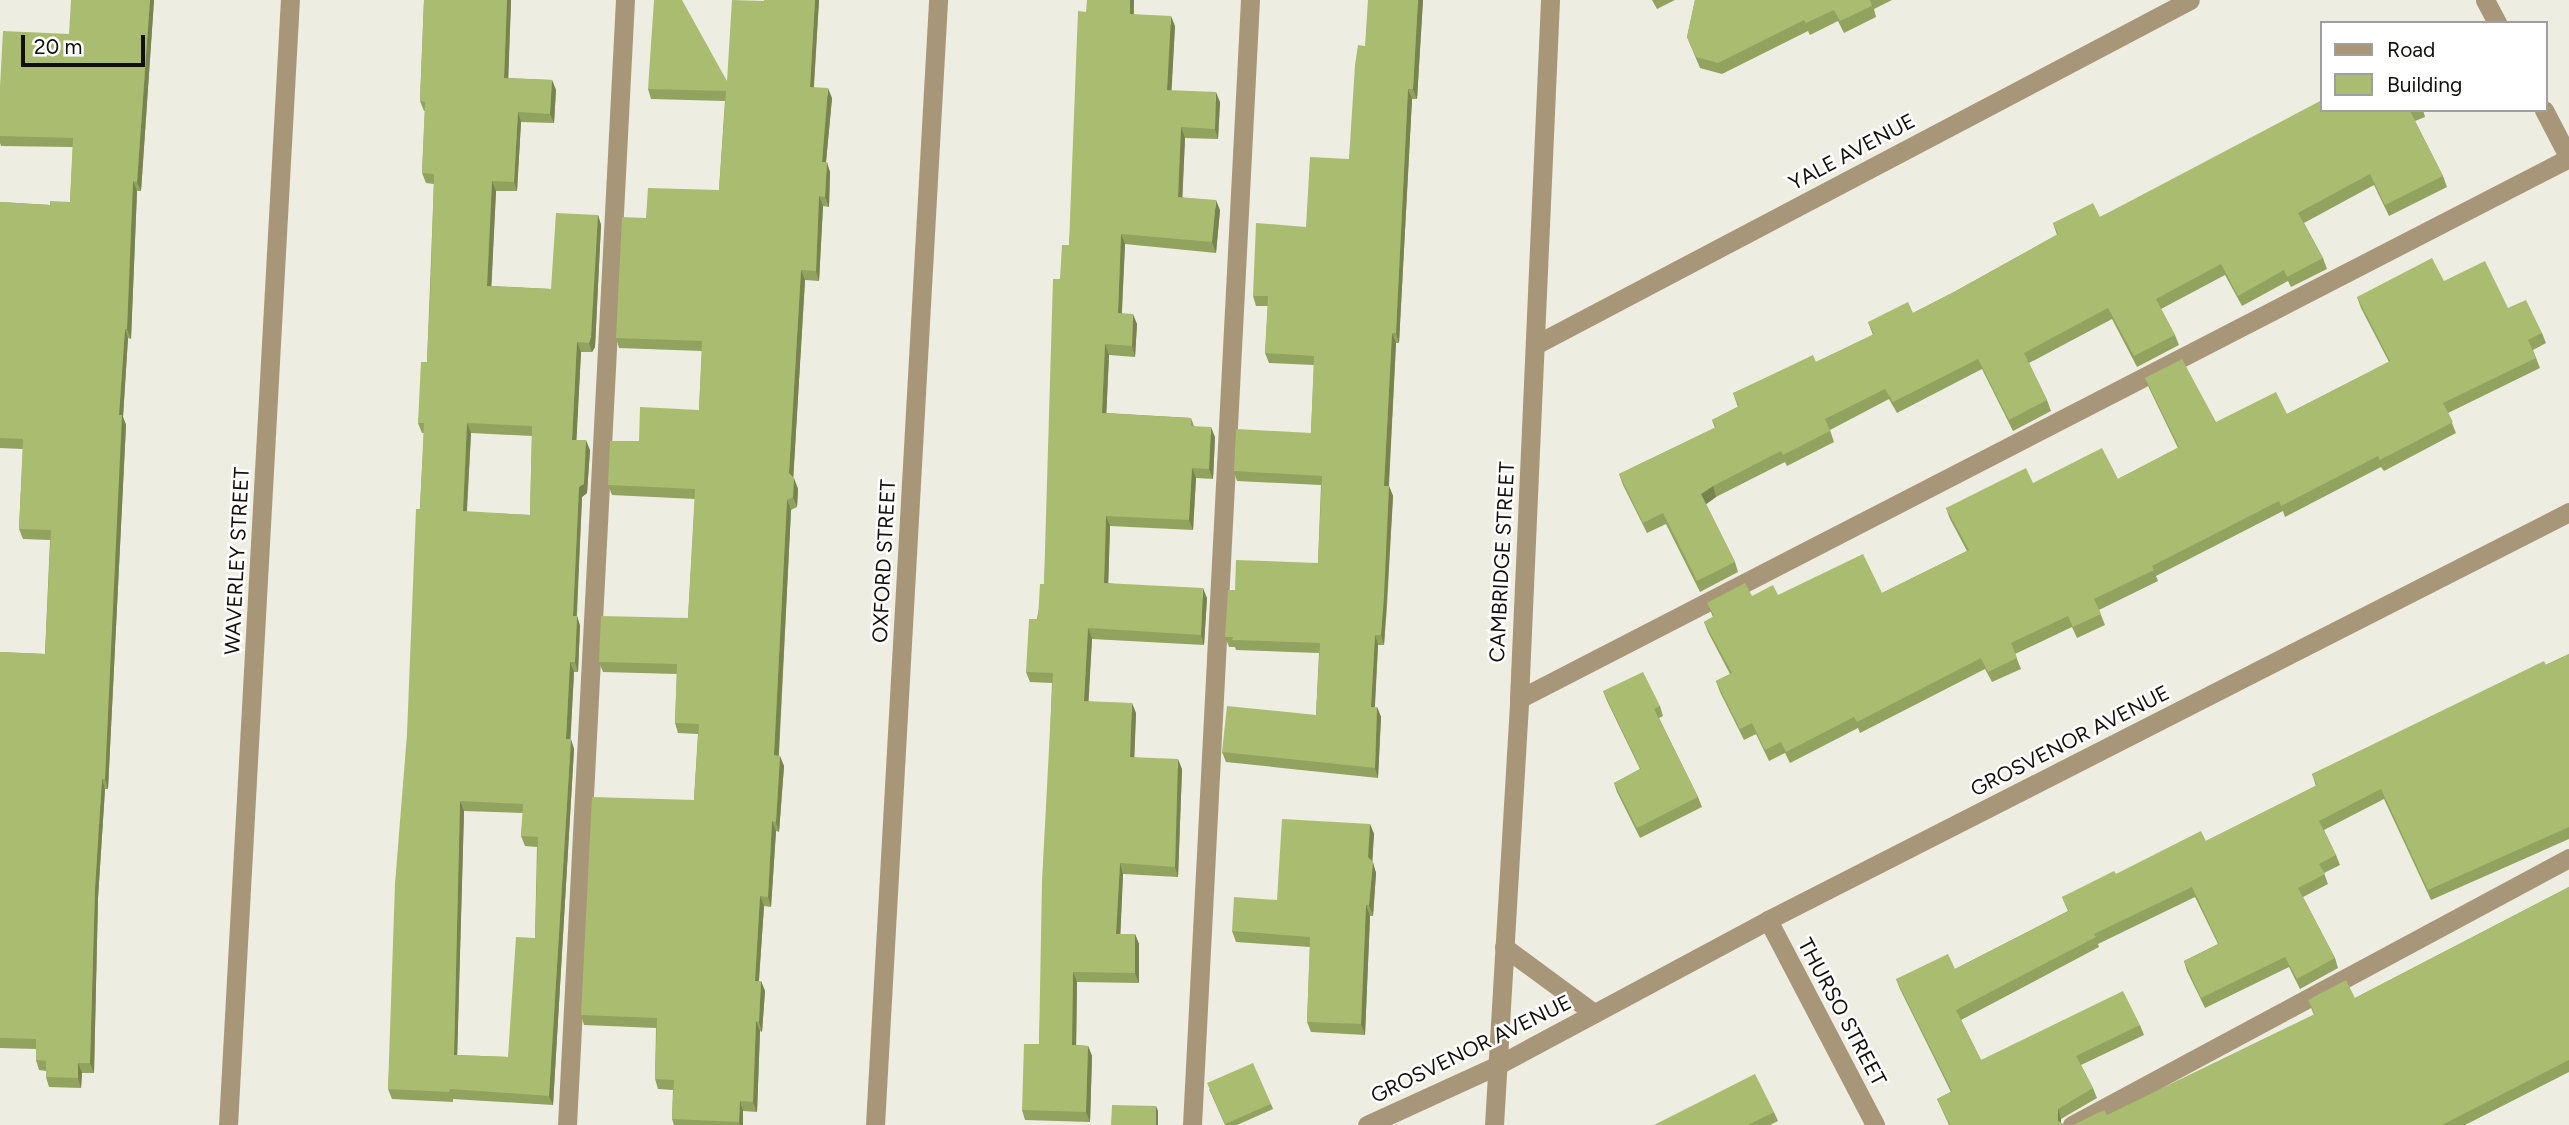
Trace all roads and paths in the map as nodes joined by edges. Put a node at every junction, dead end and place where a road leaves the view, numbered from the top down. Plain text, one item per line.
1 (290, 0) edge
2 (625, 0) edge
3 (938, 0) edge
4 (1250, 0) edge
5 (1550, 0) edge
6 (2190, 0) edge
7 (2485, 0) edge
8 (2496, 21) edge
9 (2544, 112) edge
10 (2569, 158) edge
11 (1535, 345) junction
12 (2569, 512) edge
13 (1519, 699) junction
14 (2569, 858) edge
15 (1768, 920) junction
16 (1504, 947) junction
17 (1594, 1013) junction
18 (1498, 1065) junction
19 (228, 1125) edge
20 (567, 1125) edge
21 (875, 1125) edge
22 (1192, 1125) edge
23 (1367, 1125) edge
24 (1494, 1125) edge
25 (1875, 1125) edge
26 (2072, 1125) edge

1 - 19 street, WAVERLEY STREET
2 - 20 street
3 - 21 street, OXFORD STREET
4 - 22 street
5 - 11 street, CAMBRIDGE STREET
6 - 11 street, YALE AVENUE
7 - 8 street
9 - 10 street
10 - 13 street
11 - 13 street, CAMBRIDGE STREET
12 - 15 street, GROSVENOR AVENUE
13 - 16 street, CAMBRIDGE STREET
14 - 26 street
15 - 17 street, GROSVENOR AVENUE
15 - 25 street, THURSO STREET
16 - 17 street, GROSVENOR AVENUE
16 - 18 street, CAMBRIDGE STREET
17 - 18 street, GROSVENOR AVENUE
18 - 23 street, GROSVENOR AVENUE
18 - 24 street, CAMBRIDGE STREET

